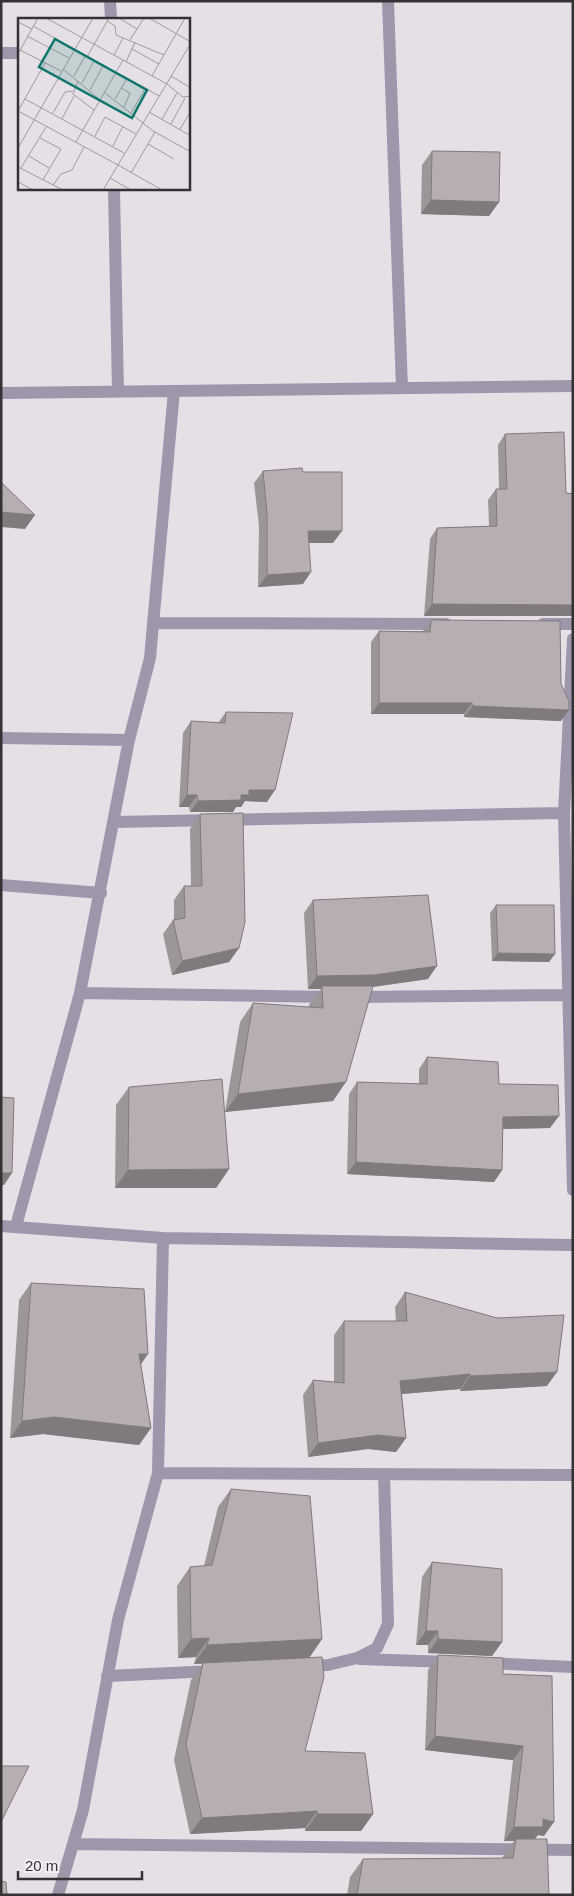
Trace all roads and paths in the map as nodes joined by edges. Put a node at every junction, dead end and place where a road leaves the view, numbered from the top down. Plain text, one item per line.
1 (110, 1) edge
2 (388, 1) edge
3 (111, 18) edge
4 (18, 53) edge
5 (1, 54) edge
6 (114, 190) edge
7 (573, 386) edge
8 (402, 388) junction
9 (174, 391) junction
10 (118, 392) junction
11 (1, 393) edge
12 (153, 623) junction
13 (463, 624) edge
14 (533, 624) edge
15 (573, 624) edge
16 (573, 639) edge
17 (573, 652) edge
18 (1, 738) edge
19 (129, 740) junction
20 (564, 813) junction
21 (114, 822) junction
22 (1, 885) edge
23 (101, 894) junction
24 (80, 993) junction
25 (568, 995) junction
26 (573, 1190) edge
27 (1, 1226) edge
28 (16, 1226) junction
29 (163, 1238) junction
30 (573, 1245) edge
31 (158, 1473) junction
32 (384, 1474) junction
33 (573, 1475) edge
34 (357, 1658) junction
35 (573, 1666) edge
36 (290, 1667) edge
37 (223, 1670) edge
38 (107, 1676) junction
39 (73, 1844) junction
40 (573, 1850) edge
41 (58, 1895) edge

1 - 3 street
2 - 8 street
4 - 5 street
6 - 10 street
7 - 8 street
8 - 9 street
9 - 10 street
9 - 12 street
10 - 11 street
12 - 13 street
12 - 19 street
14 - 15 street
16 - 17 street
17 - 20 street
18 - 19 street
19 - 21 street
20 - 21 street
20 - 25 street
21 - 23 street
22 - 23 street
23 - 24 street
24 - 25 street
24 - 28 street
25 - 26 street
27 - 28 street
28 - 29 street
29 - 30 street
29 - 31 street
31 - 32 street
31 - 38 street
32 - 33 street
32 - 34 street
34 - 35 street
34 - 36 street
37 - 38 street
38 - 39 street
39 - 40 street
39 - 41 street

